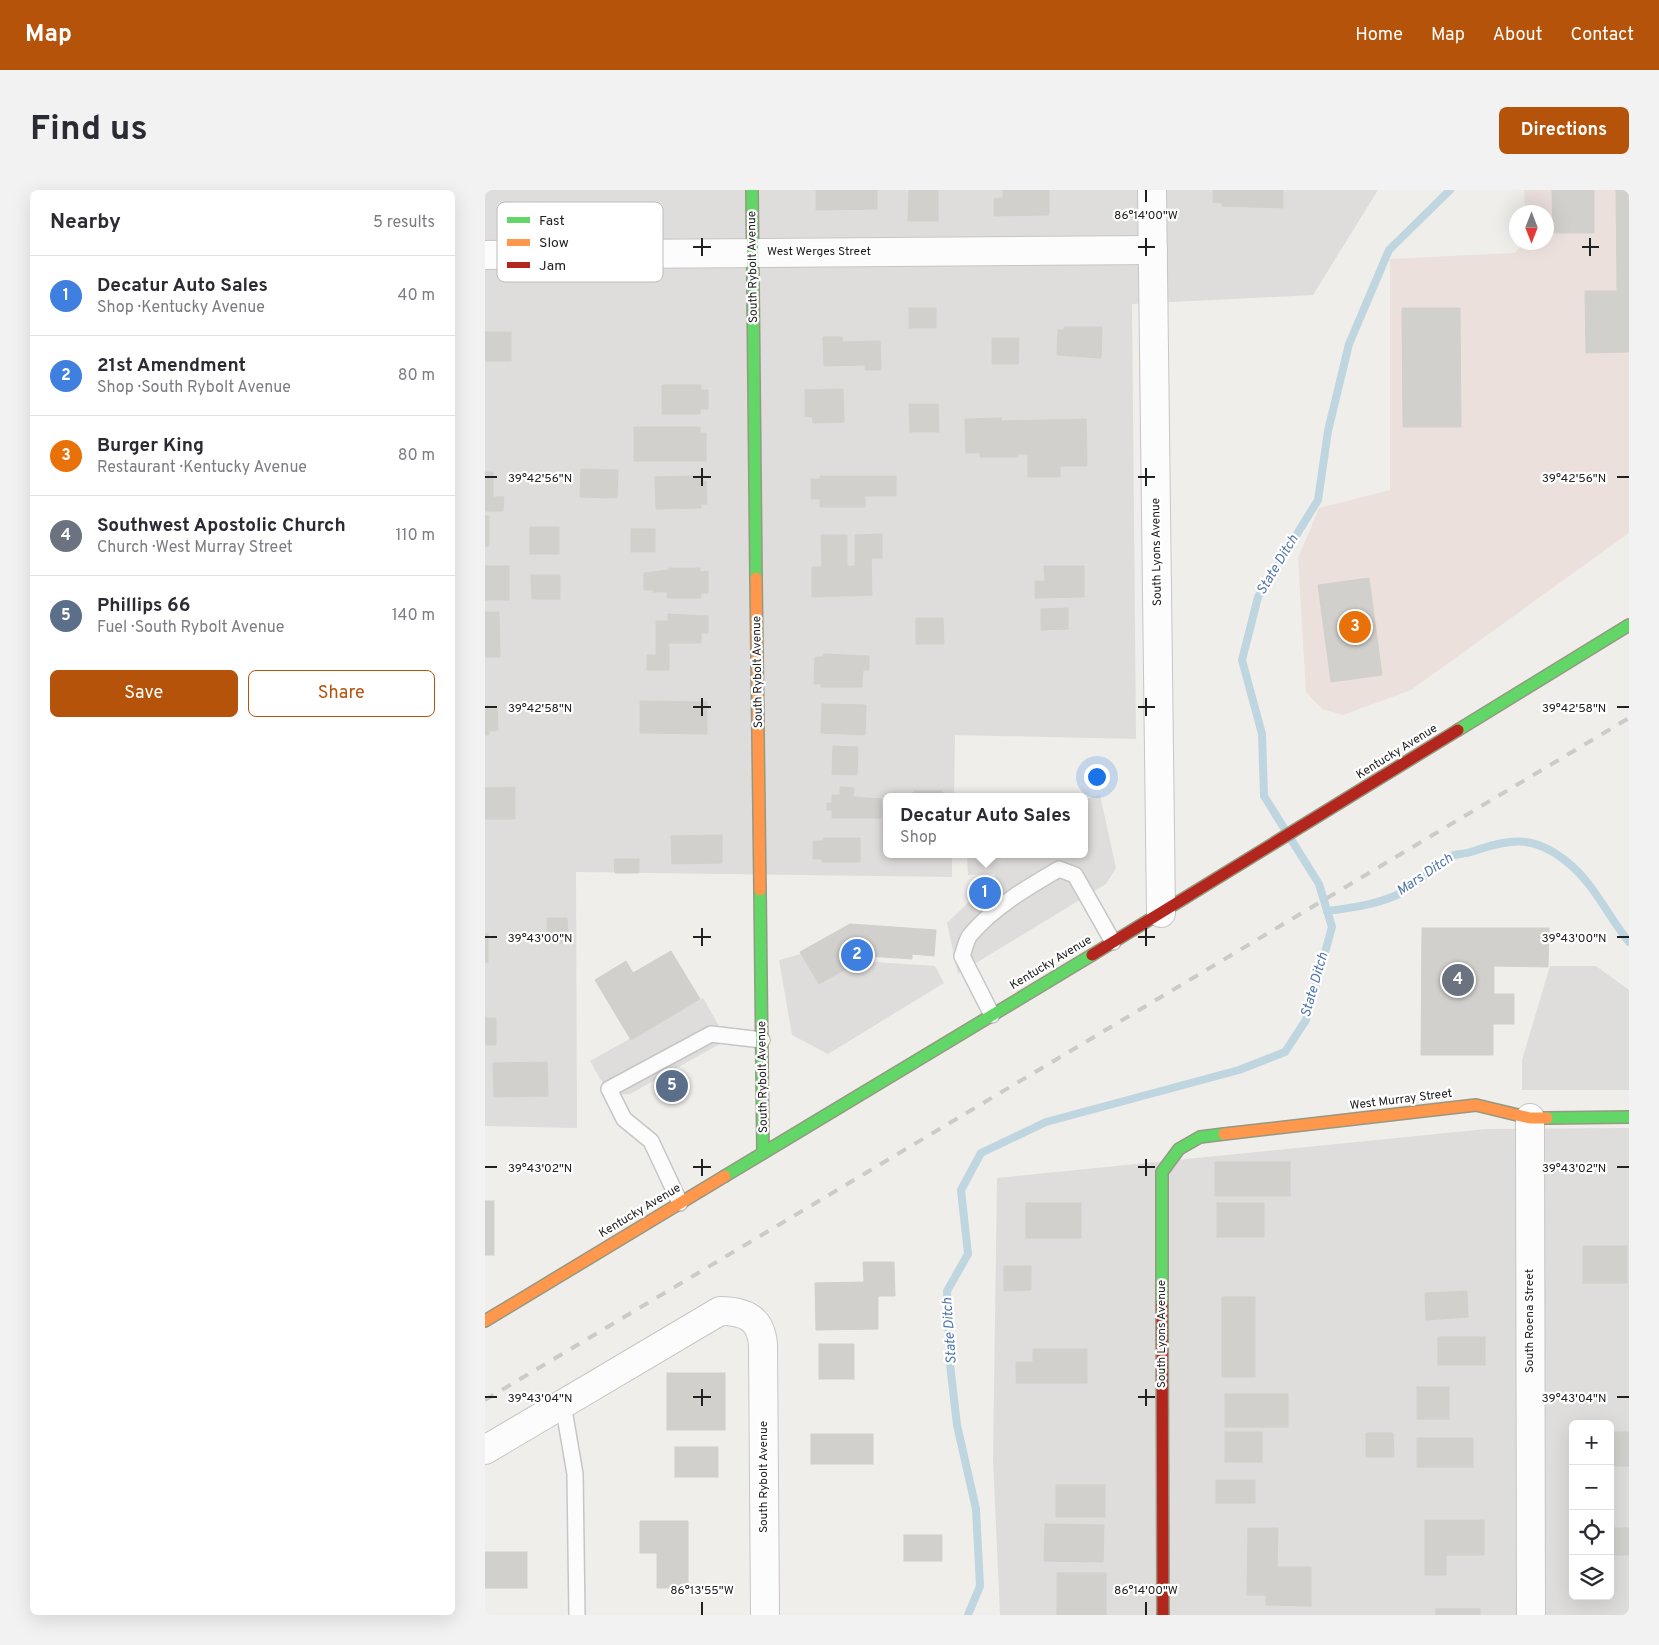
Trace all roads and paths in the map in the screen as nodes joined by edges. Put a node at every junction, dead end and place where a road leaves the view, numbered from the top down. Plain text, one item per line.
1 (752, 190) edge
2 (1152, 190) edge
3 (1153, 250) junction
4 (753, 252) junction
5 (663, 253) edge
6 (1629, 625) edge
7 (1161, 913) junction
8 (1113, 942) junction
9 (992, 1015) junction
10 (762, 1040) junction
11 (1629, 1117) edge
12 (1530, 1118) junction
13 (1179, 1149) joint
14 (763, 1153) junction
15 (680, 1203) junction
16 (485, 1321) edge
17 (563, 1404) junction
18 (485, 1450) edge
19 (577, 1615) edge
20 (765, 1615) edge
21 (1163, 1615) edge
22 (1531, 1615) edge

1 - 4 street, South Rybolt Avenue
2 - 3 street, South Lyons Avenue
3 - 4 street, West Werges Street
3 - 7 street, South Lyons Avenue
4 - 5 street, West Werges Street
4 - 10 street, South Rybolt Avenue
6 - 7 street, Kentucky Avenue
7 - 8 street, Kentucky Avenue
8 - 9 street, Kentucky Avenue
8 - 9 lane
9 - 14 street, Kentucky Avenue
10 - 14 street, South Rybolt Avenue
10 - 15 lane
11 - 12 street, West Murray Street
12 - 13 street, West Murray Street
12 - 22 street, South Roena Street
13 - 21 street, South Lyons Avenue
14 - 15 street, Kentucky Avenue
15 - 16 street, Kentucky Avenue
17 - 18 street
17 - 19 lane
17 - 20 street, South Rybolt Avenue

